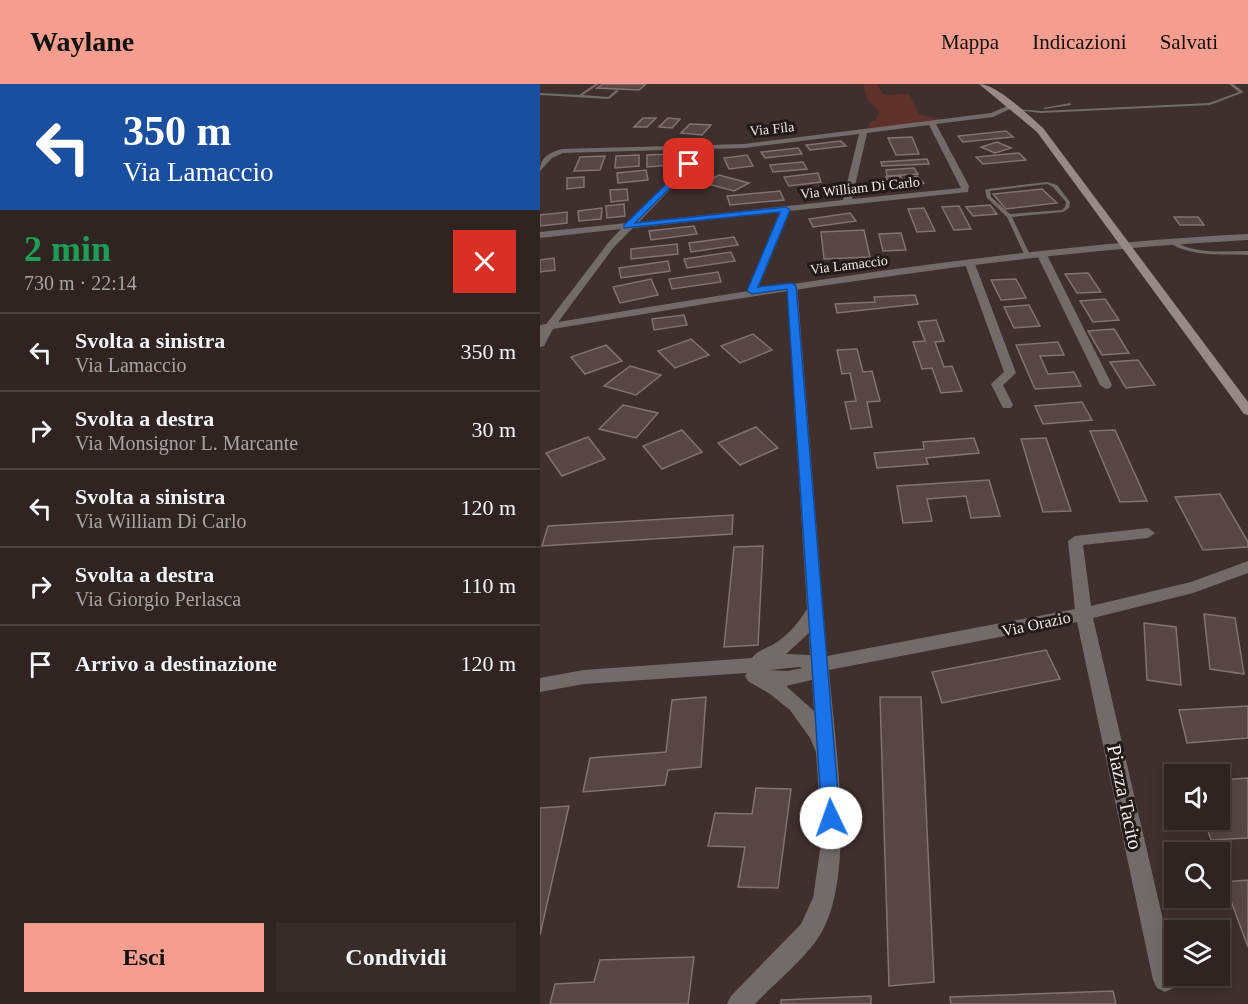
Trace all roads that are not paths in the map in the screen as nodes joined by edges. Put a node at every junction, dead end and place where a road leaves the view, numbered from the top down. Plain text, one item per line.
1 (597, 84) edge
2 (982, 84) edge
3 (1231, 84) edge
4 (617, 91) dead end
5 (540, 94) edge
6 (580, 96) junction
7 (1070, 104) dead end
8 (1015, 108) junction
9 (1036, 111) junction
10 (932, 124) junction
11 (863, 133) junction
12 (705, 148) junction
13 (540, 169) edge
14 (847, 203) junction
15 (786, 210) junction
16 (1009, 216) junction
17 (627, 226) junction
18 (1114, 229) junction
19 (540, 235) edge
20 (1248, 237) edge
21 (1169, 241) junction
22 (1152, 242) junction
23 (1126, 245) junction
24 (1248, 253) edge
25 (1042, 255) junction
26 (1028, 257) junction
27 (1138, 261) junction
28 (970, 264) junction
29 (792, 286) junction
30 (752, 291) junction
31 (545, 327) edge
32 (540, 344) edge
33 (1106, 385) dead end
34 (1006, 405) dead end
35 (1246, 407) edge
36 (1148, 533) dead end
37 (1248, 567) edge
38 (816, 609) junction
39 (1084, 614) junction
40 (820, 664) junction
41 (749, 670) junction
42 (540, 685) edge
43 (828, 760) junction
44 (1164, 975) edge
45 (739, 1004) edge

1 - 6 lane
2 - 8 main road
3 - 9 lane
4 - 6 lane
5 - 6 lane
7 - 9 lane
8 - 9 lane
8 - 10 street, Via Fila
8 - 18 main road
10 - 11 street, Via Fila
10 - 14 street, Via William Di Carlo
11 - 12 street, Via Fila
11 - 14 street
12 - 13 street, Via Fila
12 - 17 street
14 - 15 street, Via William Di Carlo
15 - 17 street, Via William Di Carlo
15 - 30 street
16 - 16 lane
16 - 26 lane
17 - 19 street, Via William Di Carlo
17 - 31 street
18 - 22 street
18 - 23 main road
20 - 21 street, Via Lamaccio
21 - 22 street, Via Lamaccio
21 - 24 lane
22 - 23 street, Via Lamaccio
22 - 27 street
23 - 25 street, Via Lamaccio
23 - 27 main road
25 - 26 street, Via Lamaccio
25 - 33 street
26 - 28 street, Via Lamaccio
27 - 35 main road
28 - 29 street, Via Lamaccio
28 - 34 street
29 - 30 street, Via Lamaccio
29 - 38 street
30 - 31 street, Via Lamaccio
31 - 32 street
36 - 39 street, Piazza Tacito
37 - 39 street, Via Orazio
38 - 40 street
38 - 41 street
39 - 40 street, Via Orazio
39 - 44 street, Piazza Tacito
40 - 41 street, Via Orazio
40 - 43 street
41 - 42 street, Via Orazio
41 - 43 street, Via Orazio
43 - 45 street

